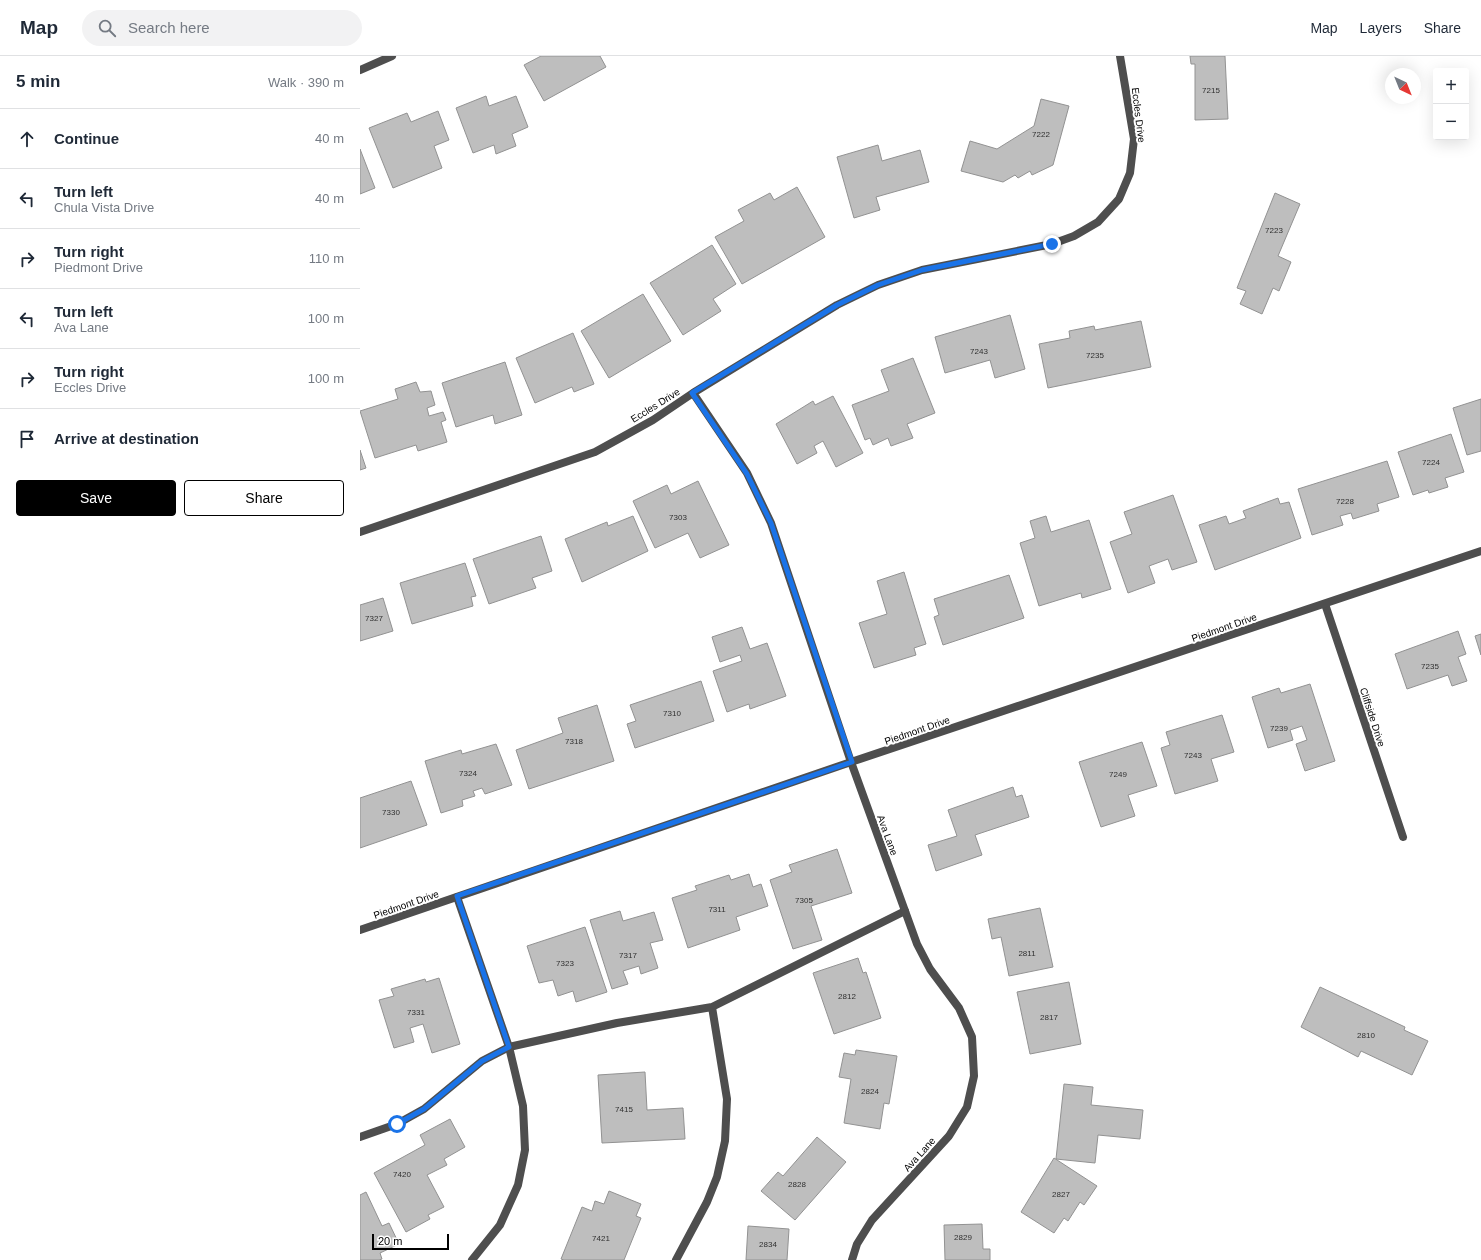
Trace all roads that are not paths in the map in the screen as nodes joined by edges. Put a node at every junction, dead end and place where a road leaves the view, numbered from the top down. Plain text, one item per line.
1 (392, 56) edge
2 (1120, 56) edge
3 (360, 70) edge
4 (692, 393) junction
5 (360, 532) edge
6 (1481, 551) edge
7 (1325, 604) junction
8 (852, 762) junction
9 (1403, 836) dead end
10 (457, 896) junction
11 (904, 911) junction
12 (360, 930) edge
13 (712, 1007) junction
14 (509, 1047) junction
15 (360, 1137) edge
16 (472, 1260) edge
17 (676, 1260) edge
18 (852, 1260) edge

1 - 3 street
2 - 4 street, Eccles Drive
4 - 5 street, Eccles Drive
4 - 8 street, Ava Lane
6 - 7 street, Piedmont Drive
7 - 8 street, Piedmont Drive
7 - 9 street, Cliffside Drive
8 - 10 street, Piedmont Drive
8 - 11 street, Ava Lane
10 - 12 street, Piedmont Drive
10 - 14 street
11 - 13 street
11 - 18 street, Ava Lane
13 - 14 street
13 - 17 street
14 - 15 street
14 - 16 street

